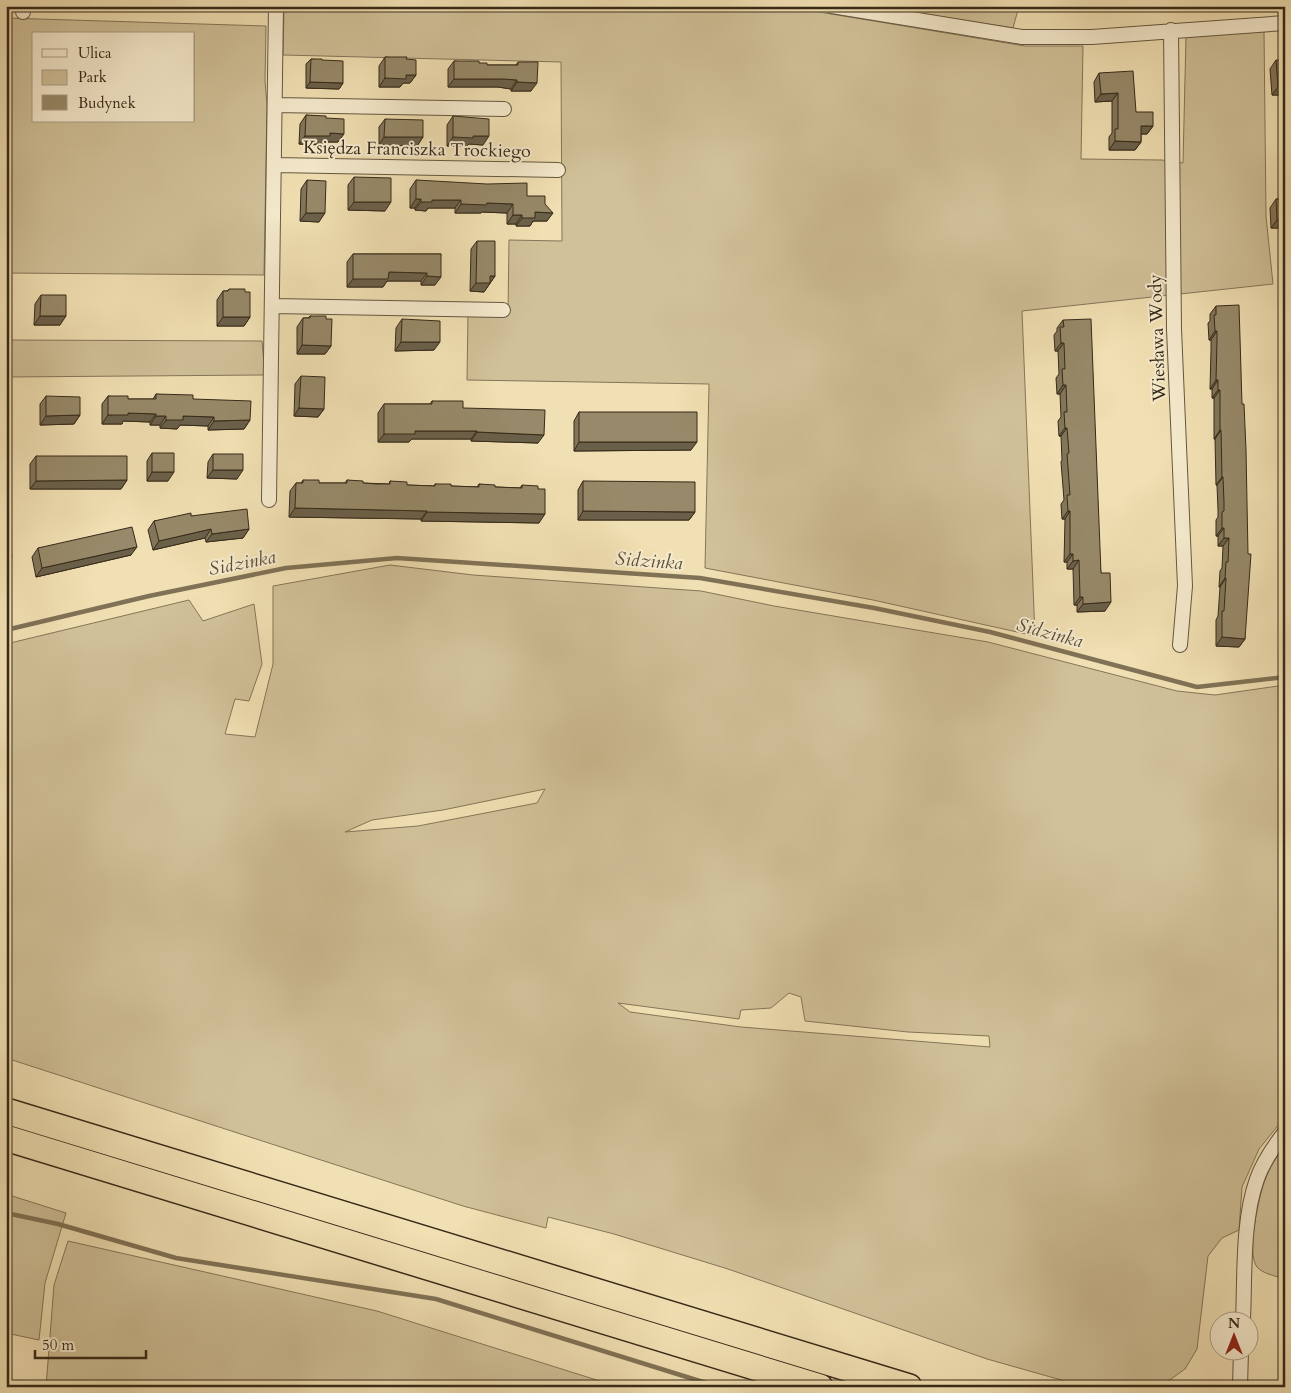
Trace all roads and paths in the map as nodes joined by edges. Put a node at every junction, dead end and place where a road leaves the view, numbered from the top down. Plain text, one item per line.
1 (276, 6) edge
2 (832, 6) edge
3 (1285, 23) edge
4 (1171, 30) junction
5 (276, 105) junction
6 (504, 109) dead end
7 (275, 165) junction
8 (558, 170) dead end
9 (273, 306) junction
10 (503, 310) dead end
11 (269, 500) dead end
12 (1180, 645) dead end
13 (6, 1111) edge
14 (1285, 1132) edge
15 (6, 1138) edge
16 (1244, 1310) edge
17 (1241, 1360) edge
18 (820, 1387) edge
19 (909, 1387) edge
20 (1240, 1387) edge

1 - 5 street
2 - 4 street
3 - 4 street
4 - 12 street, Wiesława Wody
5 - 6 street
5 - 7 street
7 - 8 street, Księdza Franciszka Trockiego
7 - 9 street
9 - 10 street
9 - 11 street
13 - 19 highway
14 - 16 street
15 - 18 highway
17 - 20 street

